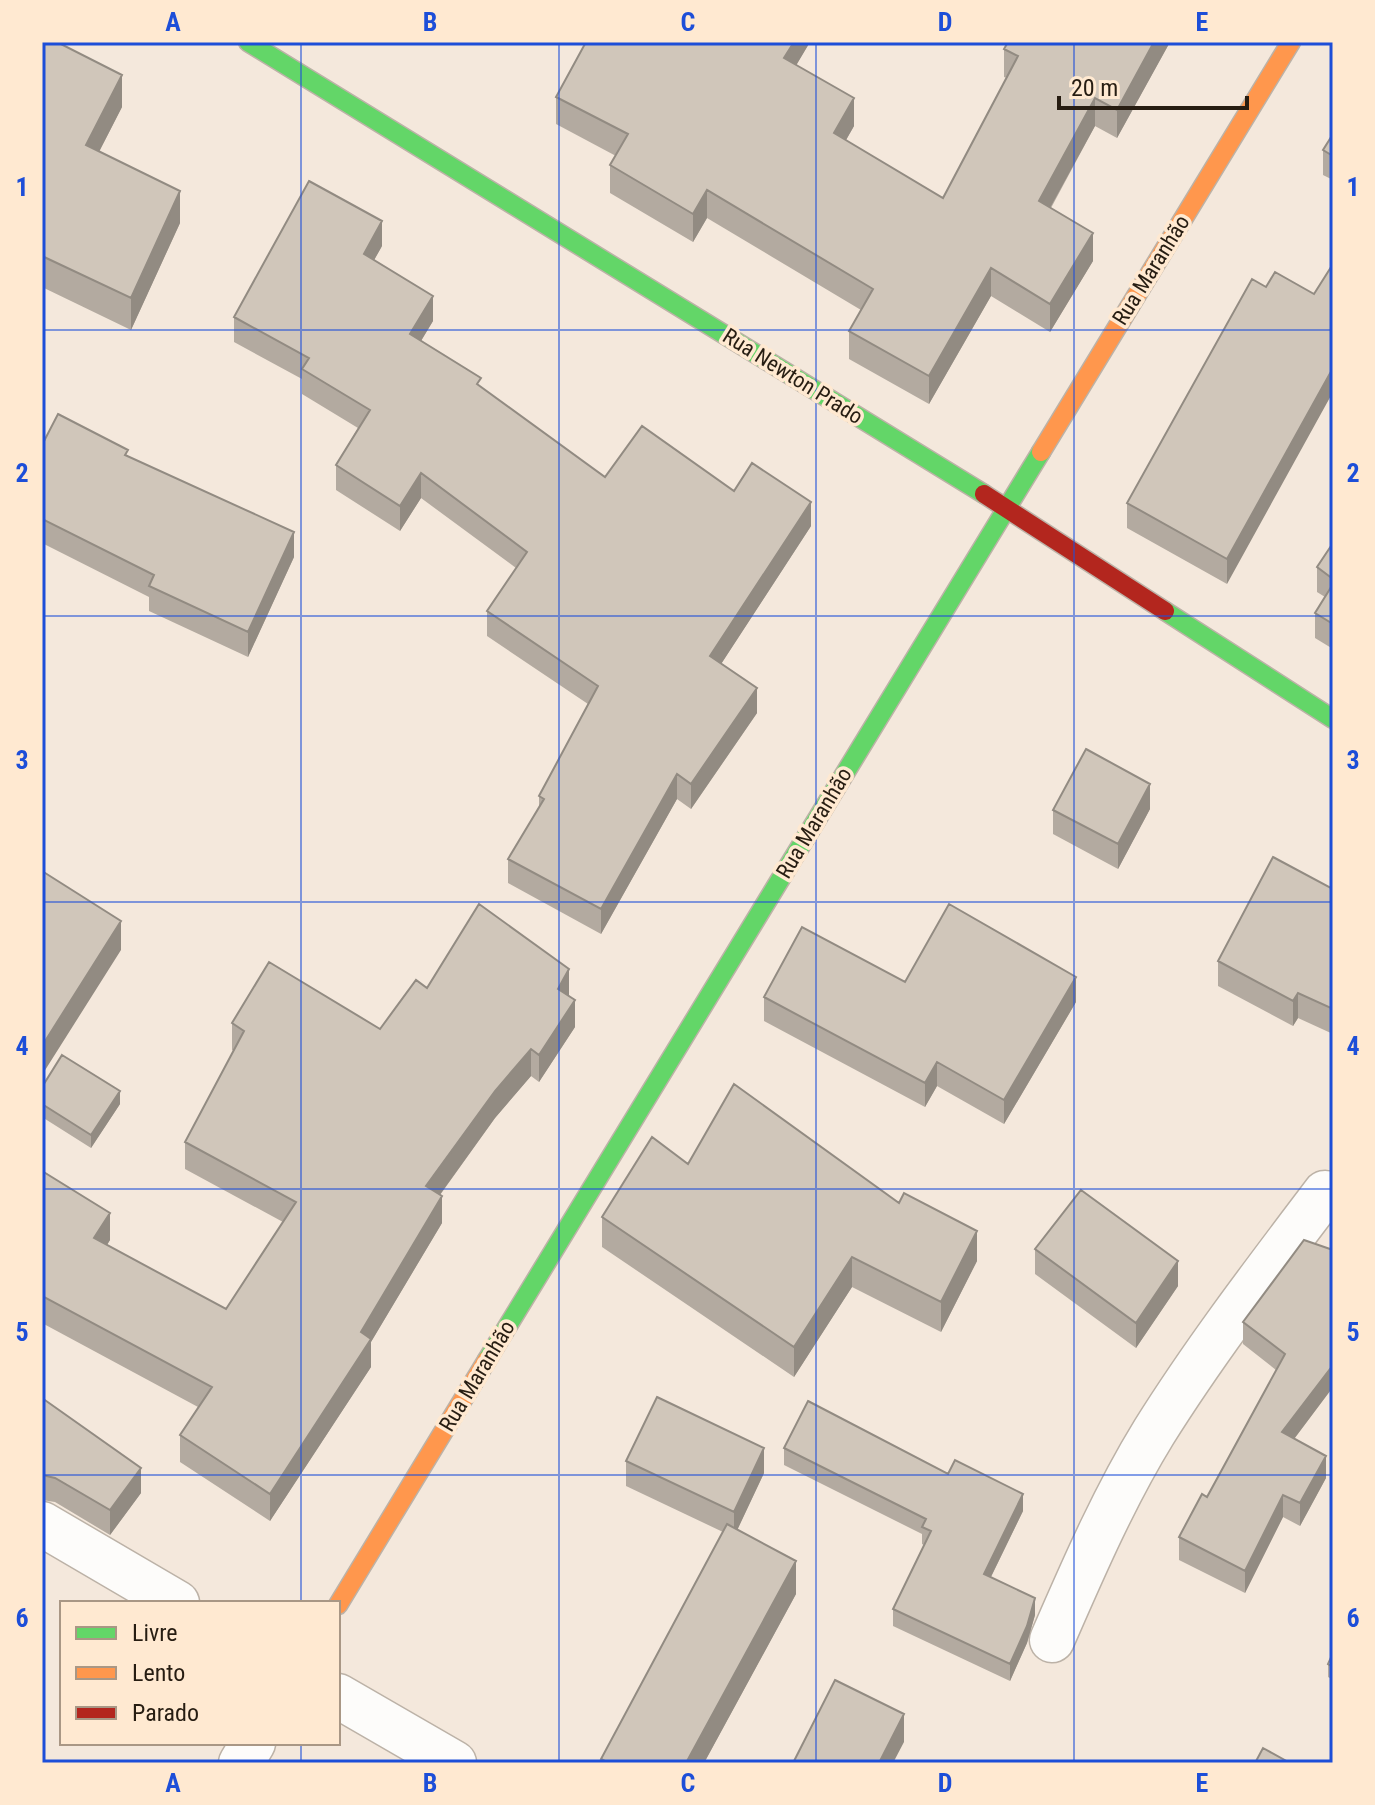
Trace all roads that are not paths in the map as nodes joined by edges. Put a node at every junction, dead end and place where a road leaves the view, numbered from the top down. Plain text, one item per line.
1 (248, 42) edge
2 (1291, 42) edge
3 (1005, 507) junction
4 (1333, 719) edge
5 (1333, 1197) edge
6 (42, 1524) edge
7 (174, 1601) edge
8 (340, 1602) edge
9 (1052, 1640) dead end
10 (340, 1697) edge
11 (252, 1745) edge
12 (241, 1763) edge
13 (454, 1763) edge

1 - 3 street, Rua Newton Prado
2 - 3 street, Rua Maranhão
3 - 4 street, Rua Newton Prado
3 - 8 street, Rua Maranhão
5 - 9 street
6 - 7 street
10 - 13 street
11 - 12 street

